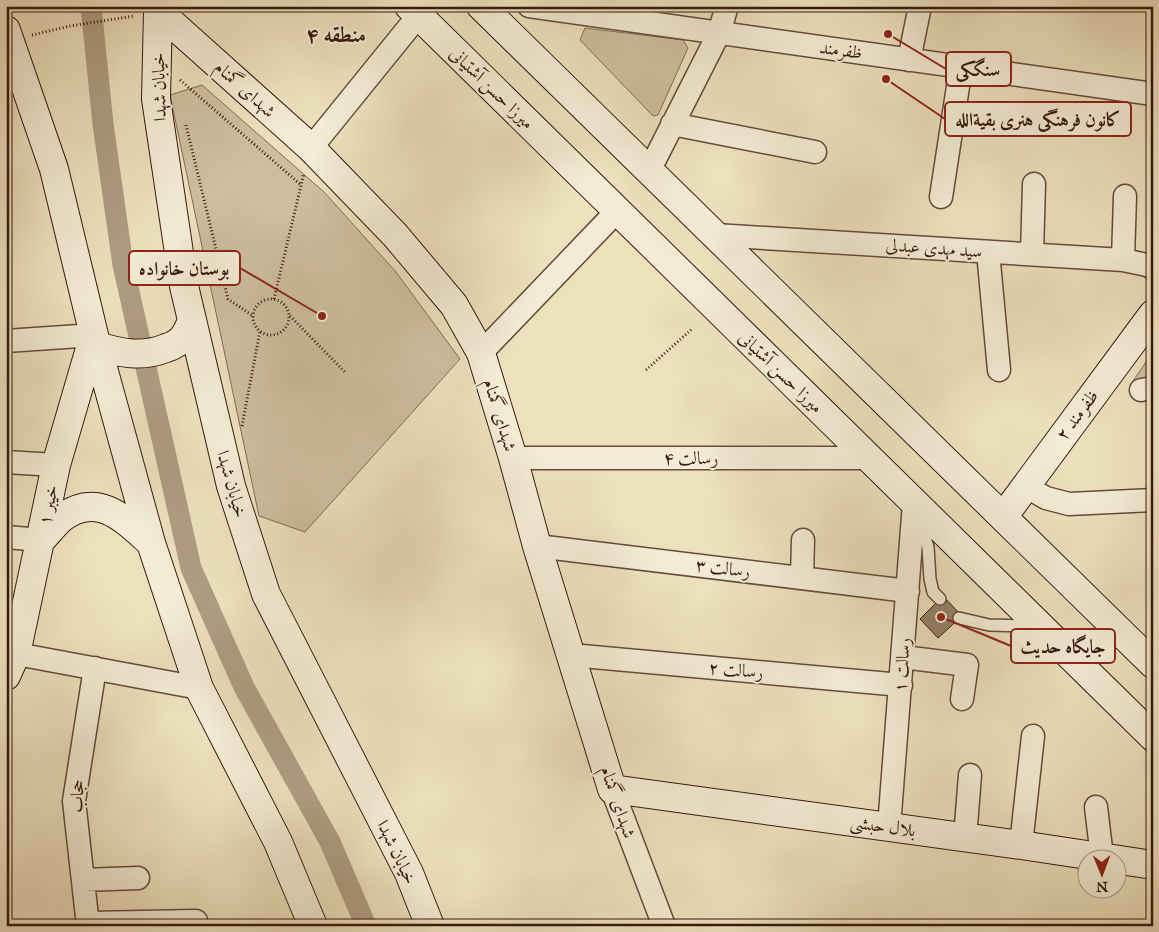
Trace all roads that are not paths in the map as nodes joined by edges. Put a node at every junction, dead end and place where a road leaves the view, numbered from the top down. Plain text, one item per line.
1 (481, 6) edge
2 (529, 6) edge
3 (727, 6) edge
4 (920, 6) edge
5 (158, 9) edge
6 (413, 11) edge
7 (719, 33) junction
8 (8, 35) edge
9 (909, 60) junction
10 (961, 67) junction
11 (1153, 94) edge
12 (672, 124) junction
13 (311, 148) junction
14 (815, 152) dead end
15 (649, 170) junction
16 (1034, 184) dead end
17 (941, 196) dead end
18 (1125, 196) dead end
19 (617, 211) junction
20 (715, 235) junction
21 (988, 252) junction
22 (1032, 254) junction
23 (1123, 260) junction
24 (1153, 268) edge
25 (1153, 314) edge
26 (192, 321) junction
27 (95, 340) junction
28 (6, 341) edge
29 (481, 353) junction
30 (999, 370) dead end
31 (513, 458) junction
32 (869, 458) junction
33 (6, 462) edge
34 (56, 465) junction
35 (1025, 486) junction
36 (1153, 500) edge
37 (914, 503) junction
38 (1003, 517) junction
39 (6, 537) edge
40 (41, 540) junction
41 (803, 540) dead end
42 (151, 543) junction
43 (537, 546) junction
44 (802, 578) junction
45 (908, 590) junction
46 (940, 599) dead end
47 (959, 618) dead end
48 (1045, 632) junction
49 (571, 655) junction
50 (903, 657) junction
51 (10, 660) edge
52 (1153, 664) edge
53 (95, 668) junction
54 (900, 685) junction
55 (199, 688) junction
56 (962, 699) dead end
57 (1034, 736) dead end
58 (1153, 737) edge
59 (970, 775) dead end
60 (612, 789) junction
61 (1096, 807) dead end
62 (889, 827) junction
63 (965, 838) junction
64 (1021, 845) junction
65 (1101, 850) edge
66 (1076, 853) edge
67 (1126, 860) edge
68 (1153, 864) edge
69 (138, 878) dead end
70 (83, 880) junction
71 (196, 921) dead end
72 (88, 924) edge
73 (313, 926) edge
74 (430, 926) edge
75 (664, 926) edge

1 - 15 main road
2 - 7 street, ظفرمند
3 - 7 street
4 - 9 street
5 - 13 main road, شهدای گمنام
5 - 26 main road, خیابان شهدا
6 - 13 street
6 - 19 main road, میرزا حسن آشتیانی
7 - 9 street, ظفرمند
7 - 12 street
8 - 27 main road
9 - 10 street, ظفرمند
10 - 11 street, ظفرمند
10 - 17 street
12 - 14 street
12 - 15 street
13 - 29 main road, شهدای گمنام
15 - 20 main road
16 - 22 street
18 - 23 street
19 - 29 street
19 - 32 main road, میرزا حسن آشتیانی
20 - 21 street, سید مهدی عبدلی
20 - 38 main road
21 - 22 street, سید مهدی عبدلی
21 - 30 street
22 - 23 street, سید مهدی عبدلی
23 - 24 street, سید مهدی عبدلی
25 - 35 main road, ظفرمند ۲
26 - 27 main road
26 - 74 main road, خیابان شهدا
27 - 28 street
27 - 34 main road, خیبر ۱
27 - 42 main road
29 - 31 main road, شهدای گمنام
31 - 32 street, رسالت ۴
31 - 43 main road, شهدای گمنام
32 - 37 main road, میرزا حسن آشتیانی
33 - 34 street
34 - 40 main road, خیبر ۱
35 - 36 street
35 - 38 main road, ظفرمند ۲
37 - 45 street, رسالت ۱
37 - 46 lane
37 - 48 main road, میرزا حسن آشتیانی
38 - 52 main road
39 - 40 street
40 - 42 main road
40 - 51 main road, خیبر ۱
41 - 44 street
42 - 55 main road
43 - 44 street, رسالت ۳
43 - 49 main road, شهدای گمنام
44 - 45 street, رسالت ۳
45 - 50 street, رسالت ۱
47 - 48 lane
48 - 58 main road, میرزا حسن آشتیانی
49 - 54 street, رسالت ۲
49 - 60 main road, شهدای گمنام
50 - 54 street, رسالت ۱
50 - 56 street
51 - 53 street
53 - 55 street
53 - 70 street, حجاب
54 - 62 street, رسالت ۱
55 - 73 main road
57 - 64 street
59 - 63 street
60 - 62 main road, بلال حبشی
60 - 75 street, شهدای گمنام
61 - 65 street
62 - 63 main road, بلال حبشی
63 - 64 main road, بلال حبشی
64 - 66 main road, بلال حبشی
67 - 68 main road, بلال حبشی
69 - 70 street
70 - 72 street, حجاب
71 - 72 street

